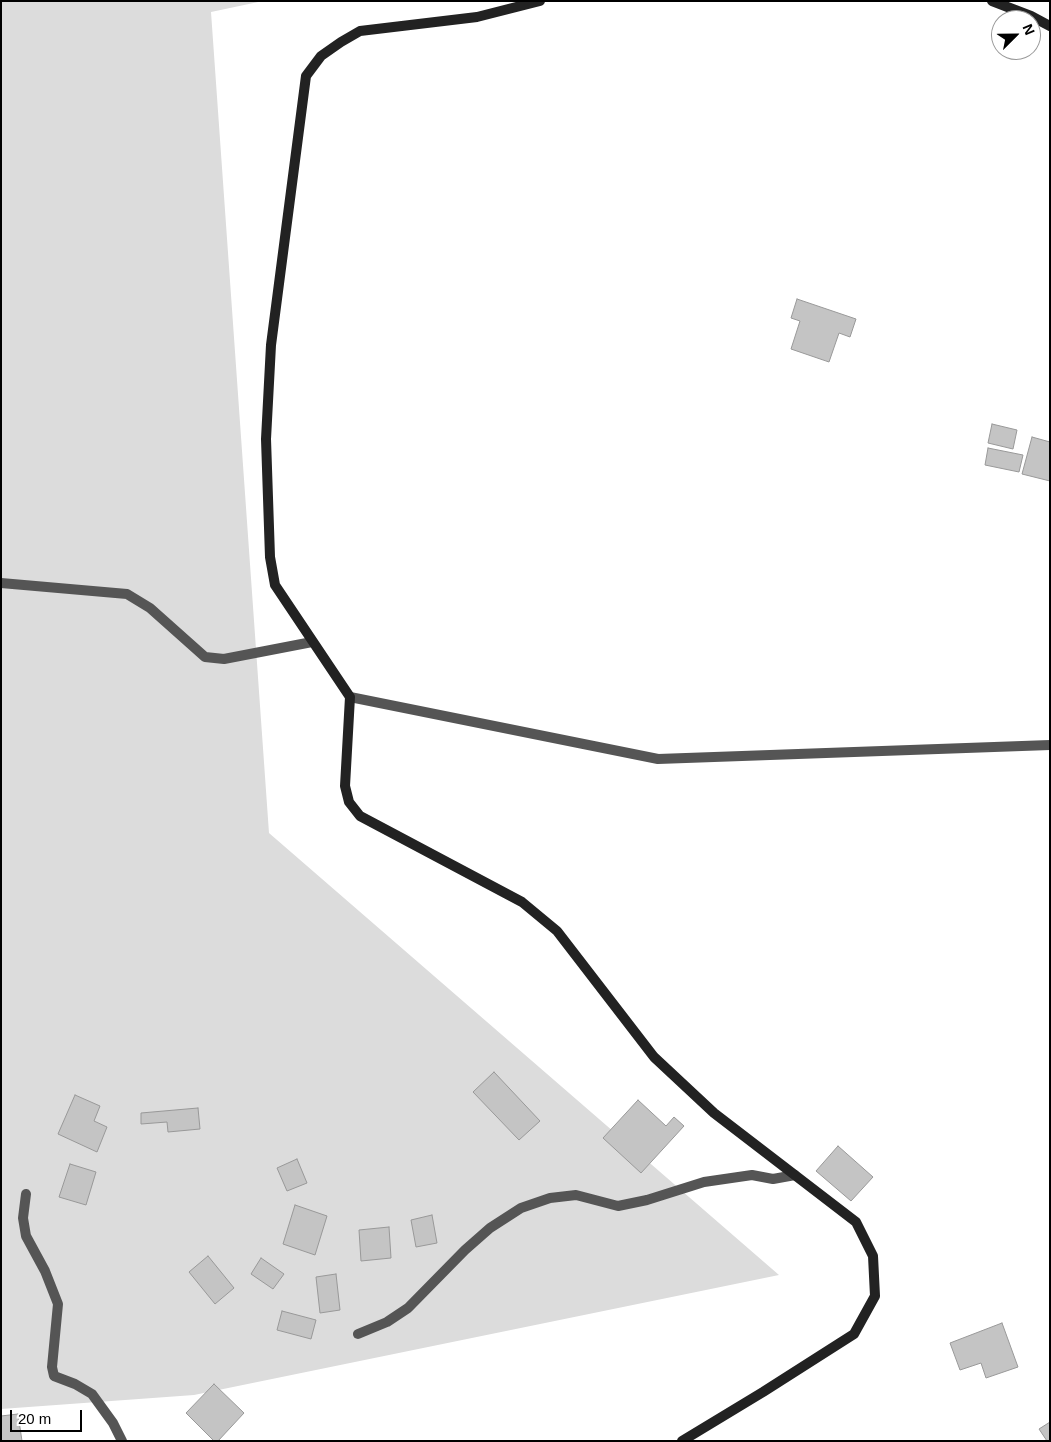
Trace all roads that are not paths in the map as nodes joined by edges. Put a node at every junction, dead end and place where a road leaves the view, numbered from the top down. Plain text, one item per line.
1 (540, 1) edge
2 (992, 1) edge
3 (1050, 26) edge
4 (1, 583) edge
5 (312, 642) junction
6 (350, 697) junction
7 (1050, 745) edge
8 (795, 1175) junction
9 (26, 1194) dead end
10 (358, 1334) dead end
11 (122, 1441) edge
12 (682, 1441) edge

1 - 5 street
2 - 3 street
4 - 5 street
5 - 6 street
6 - 7 street
6 - 8 street
8 - 10 street
8 - 12 street
9 - 11 street

